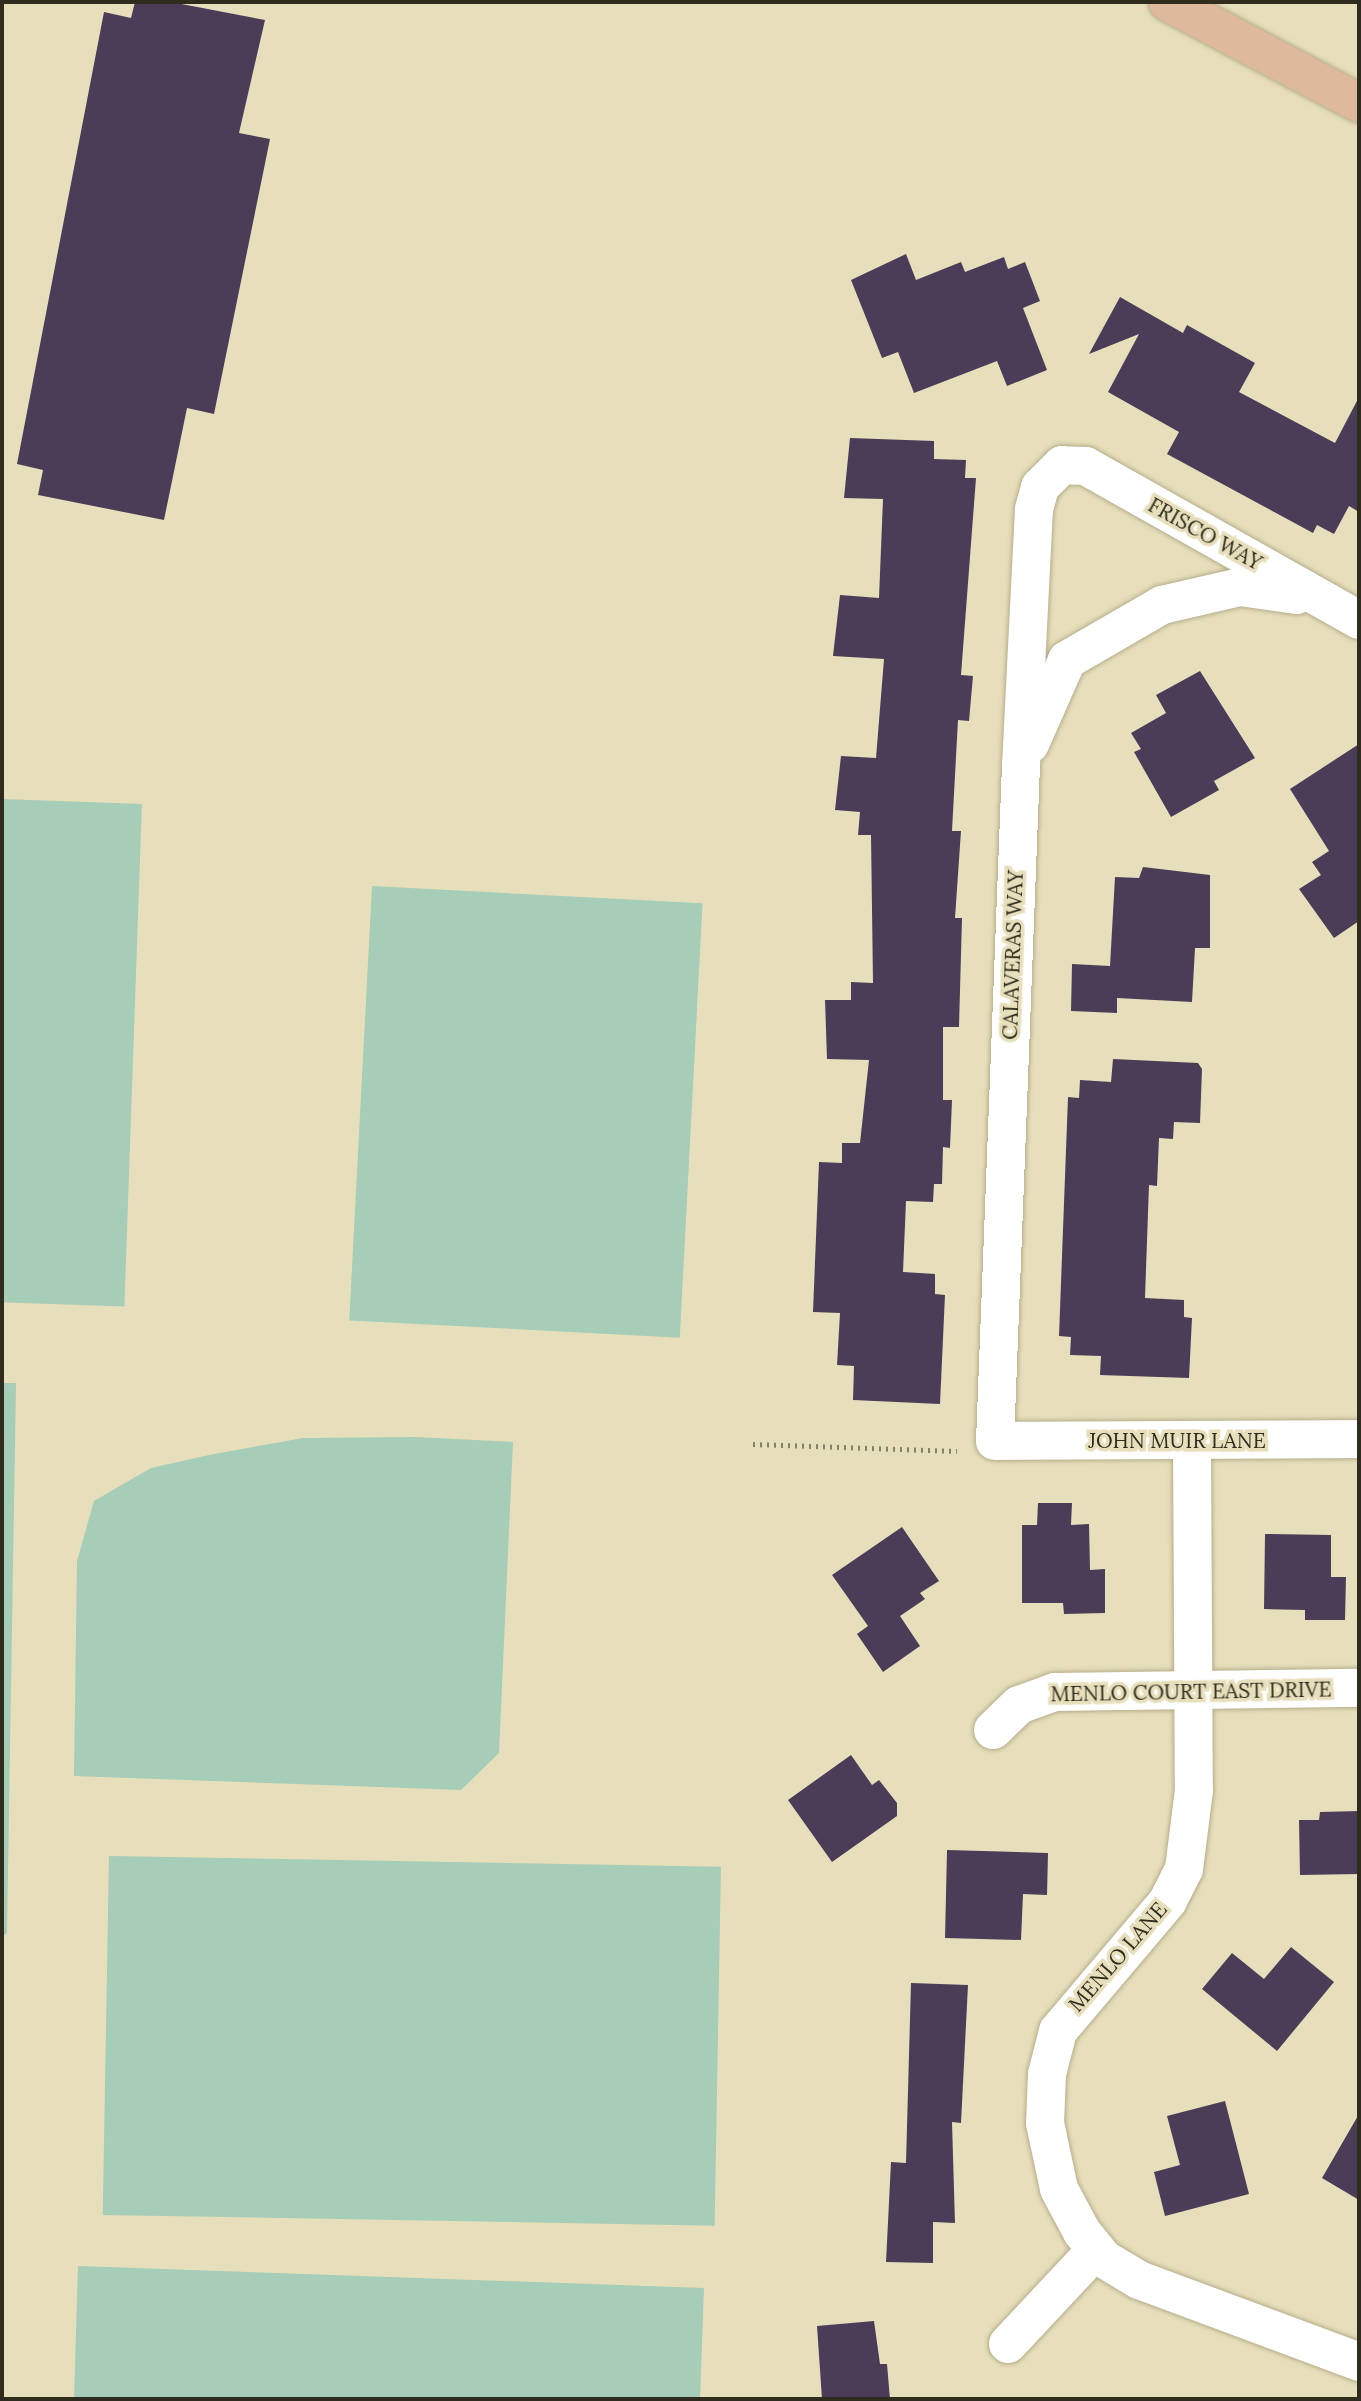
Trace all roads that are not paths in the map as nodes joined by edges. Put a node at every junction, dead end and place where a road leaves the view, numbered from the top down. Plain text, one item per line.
1 (1168, 2) edge
2 (1359, 103) edge
3 (1050, 474) joint
4 (1322, 599) junction
5 (1359, 620) edge
6 (1021, 765) junction
7 (1359, 1439) edge
8 (995, 1441) joint
9 (1192, 1442) junction
10 (1359, 1688) edge
11 (1192, 1691) junction
12 (993, 1730) dead end
13 (1096, 2250) junction
14 (1008, 2344) dead end
15 (1359, 2362) edge

1 - 2 main road
3 - 4 street, FRISCO WAY
3 - 6 street, CALAVERAS WAY
4 - 5 street, FRISCO WAY
4 - 6 street
6 - 8 street, CALAVERAS WAY
7 - 9 street, JOHN MUIR LANE
8 - 9 street, JOHN MUIR LANE
9 - 11 street, MENLO LANE
10 - 11 street, MENLO COURT EAST DRIVE
11 - 12 street, MENLO COURT EAST DRIVE
11 - 13 street, MENLO LANE
13 - 14 street
13 - 15 street

